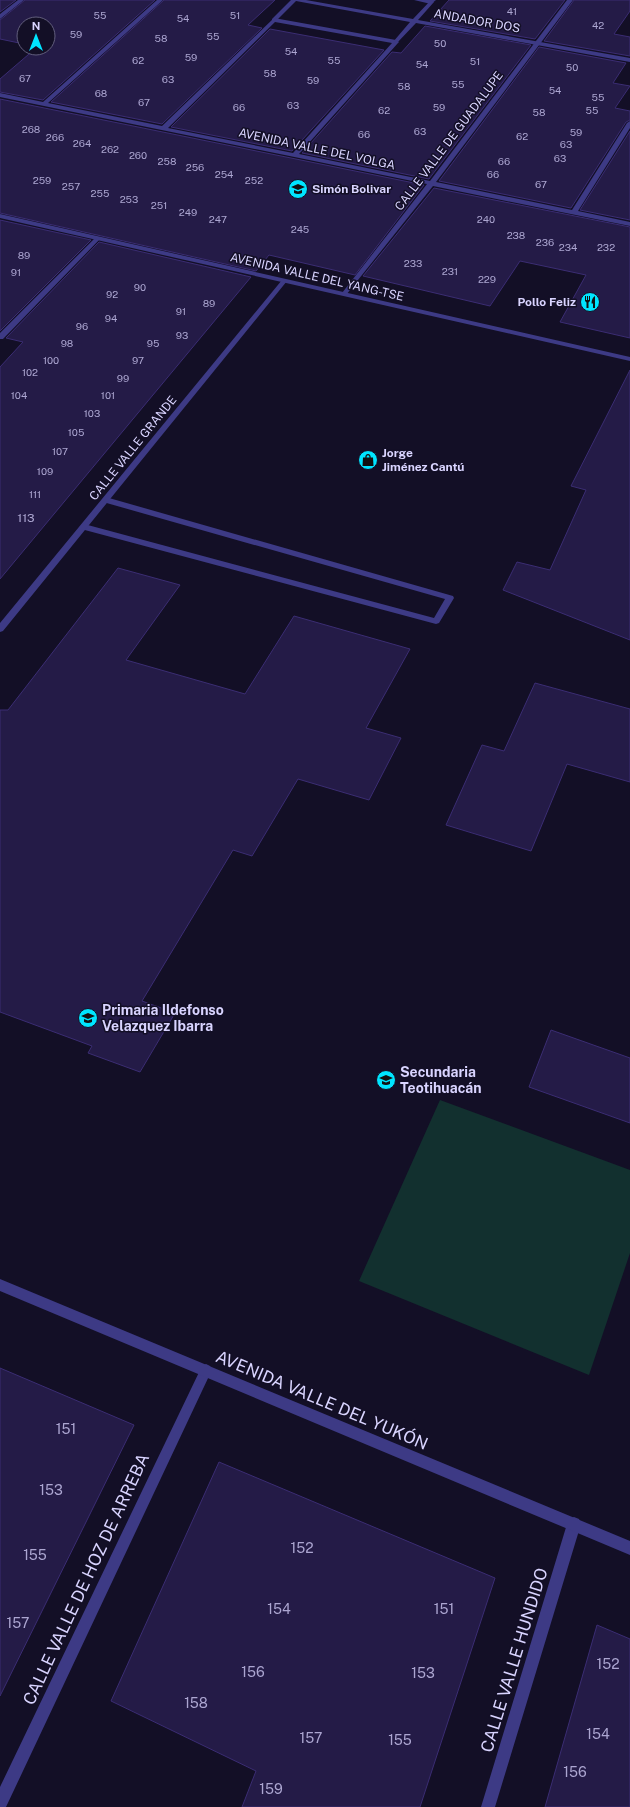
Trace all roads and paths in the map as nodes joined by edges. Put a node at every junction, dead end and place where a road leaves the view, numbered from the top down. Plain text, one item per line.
1 (21, 0) edge
2 (160, 0) edge
3 (295, 0) edge
4 (417, 0) edge
5 (570, 0) edge
6 (432, 1) edge
7 (0, 17) edge
8 (274, 20) junction
9 (414, 21) junction
10 (396, 42) junction
11 (538, 43) junction
12 (630, 60) edge
13 (0, 95) edge
14 (44, 104) junction
15 (630, 124) edge
16 (164, 128) junction
17 (295, 155) junction
18 (432, 183) junction
19 (574, 212) junction
20 (0, 216) edge
21 (630, 224) edge
22 (98, 238) junction
23 (284, 281) junction
24 (344, 294) junction
25 (0, 337) edge
26 (630, 359) edge
27 (106, 500) junction
28 (84, 527) junction
29 (0, 629) edge
30 (0, 1285) edge
31 (206, 1370) junction
32 (574, 1524) junction
33 (630, 1548) edge
34 (0, 1803) edge
35 (488, 1807) edge

1 - 7 street
2 - 14 street
3 - 8 street
3 - 9 street, ANDADOR DOS
4 - 6 street, ANDADOR DOS
5 - 11 street, CALLE VALLE DE GUADALUPE
6 - 9 street
8 - 10 street
8 - 16 street
9 - 10 street
9 - 11 street, ANDADOR DOS
10 - 17 street
11 - 12 street, ANDADOR DOS
11 - 18 street, CALLE VALLE DE GUADALUPE
13 - 14 street, AVENIDA VALLE DEL VOLGA
14 - 16 street, AVENIDA VALLE DEL VOLGA
15 - 19 street
16 - 17 street, AVENIDA VALLE DEL VOLGA
17 - 18 street, AVENIDA VALLE DEL VOLGA
18 - 19 street, AVENIDA VALLE DEL VOLGA
18 - 24 street, CALLE VALLE DE GUADALUPE
19 - 21 street, AVENIDA VALLE DEL VOLGA
20 - 22 street, AVENIDA VALLE DEL YANG-TSE
22 - 23 street, AVENIDA VALLE DEL YANG-TSE
22 - 25 street
23 - 24 street, AVENIDA VALLE DEL YANG-TSE
23 - 27 street, CALLE VALLE GRANDE
24 - 26 street, AVENIDA VALLE DEL YANG-TSE
27 - 28 street, CALLE VALLE GRANDE
27 - 28 street
28 - 29 street, CALLE VALLE GRANDE
30 - 31 street, AVENIDA VALLE DEL YUKÓN
31 - 32 street, AVENIDA VALLE DEL YUKÓN
31 - 34 street, CALLE VALLE DE HOZ DE ARREBA
32 - 33 street, AVENIDA VALLE DEL YUKÓN
32 - 35 street, CALLE VALLE HUNDIDO

